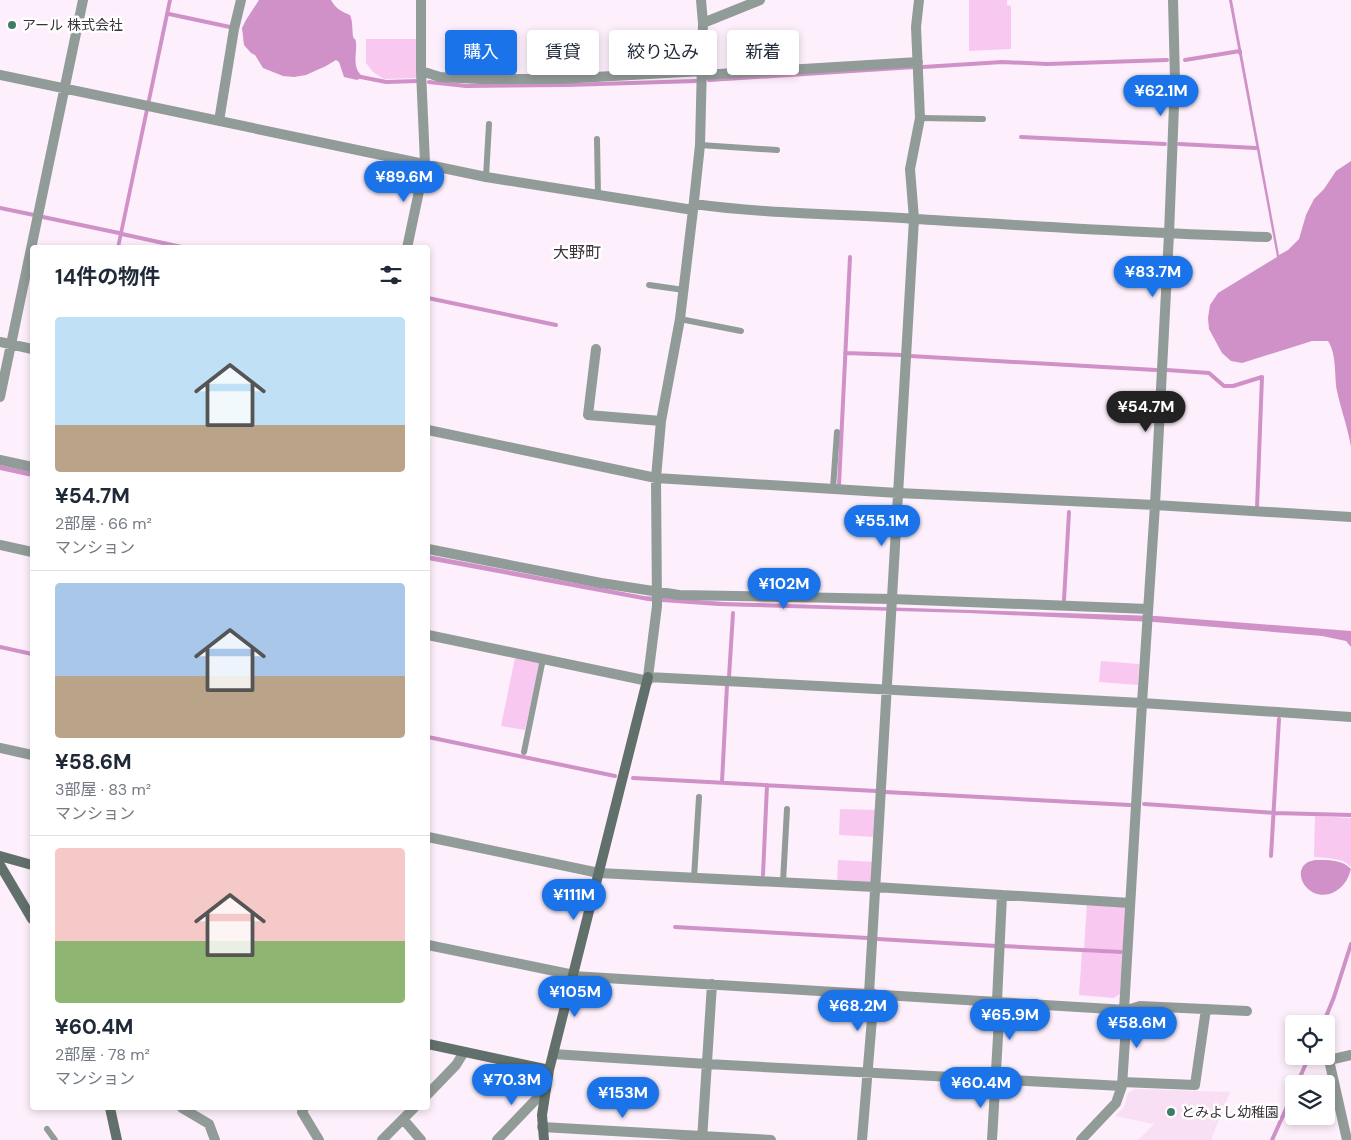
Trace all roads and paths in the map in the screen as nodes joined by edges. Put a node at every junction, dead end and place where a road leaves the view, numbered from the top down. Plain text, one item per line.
1 (83, 0) edge
2 (241, 0) edge
3 (421, 0) edge
4 (701, 0) edge
5 (760, 0) edge
6 (919, 0) edge
7 (1173, 0) edge
8 (704, 23) junction
9 (704, 30) edge
10 (918, 62) junction
11 (799, 69) edge
12 (421, 71) junction
13 (0, 75) edge
14 (655, 75) edge
15 (702, 75) edge
16 (65, 89) junction
17 (920, 118) junction
18 (983, 119) dead end
19 (219, 121) junction
20 (489, 124) dead end
21 (597, 139) dead end
22 (700, 145) junction
23 (777, 150) dead end
24 (425, 163) junction
25 (486, 177) junction
26 (598, 195) junction
27 (694, 207) junction
28 (914, 219) junction
29 (1169, 234) junction
30 (1267, 238) dead end
31 (32, 245) edge
32 (408, 245) edge
33 (30, 254) edge
34 (649, 284) dead end
35 (684, 290) junction
36 (680, 319) junction
37 (742, 331) dead end
38 (0, 342) edge
39 (11, 344) junction
40 (30, 349) edge
41 (596, 349) dead end
42 (0, 397) edge
43 (661, 421) junction
44 (430, 430) edge
45 (837, 432) dead end
46 (0, 460) edge
47 (30, 467) edge
48 (656, 478) junction
49 (833, 488) junction
50 (898, 493) junction
51 (1155, 505) junction
52 (1351, 517) edge
53 (0, 545) edge
54 (430, 550) edge
55 (30, 552) edge
56 (657, 596) junction
57 (891, 605) junction
58 (1148, 611) junction
59 (430, 635) edge
60 (543, 658) junction
61 (648, 679) junction
62 (888, 690) junction
63 (1142, 703) junction
64 (1351, 717) edge
65 (0, 748) edge
66 (524, 752) dead end
67 (30, 755) edge
68 (699, 797) dead end
69 (787, 809) dead end
70 (430, 837) edge
71 (0, 856) edge
72 (30, 864) edge
73 (0, 865) edge
74 (599, 873) junction
75 (694, 878) junction
76 (783, 882) junction
77 (875, 887) junction
78 (1002, 895) junction
79 (1130, 903) junction
80 (30, 916) edge
81 (430, 945) edge
82 (574, 976) junction
83 (712, 984) junction
84 (871, 994) junction
85 (998, 1001) junction
86 (1206, 1009) junction
87 (1126, 1010) junction
88 (1247, 1010) dead end
89 (430, 1044) edge
90 (464, 1052) junction
91 (553, 1054) junction
92 (1351, 1056) edge
93 (707, 1064) junction
94 (549, 1070) junction
95 (867, 1073) junction
96 (996, 1079) junction
97 (1122, 1084) junction
98 (546, 1089) junction
99 (430, 1092) edge
100 (110, 1110) edge
101 (185, 1110) edge
102 (303, 1110) edge
103 (412, 1110) edge
104 (403, 1119) junction
105 (542, 1128) junction
106 (47, 1129) dead end
107 (633, 1136) edge
108 (703, 1138) edge
109 (55, 1140) edge
110 (117, 1140) edge
111 (215, 1140) edge
112 (319, 1140) edge
113 (382, 1140) edge
114 (421, 1140) edge
115 (497, 1140) edge
116 (544, 1140) edge
117 (770, 1140) edge
118 (862, 1140) edge
119 (992, 1140) edge
120 (1081, 1140) edge
121 (1347, 1140) edge

1 - 16 street
2 - 19 street
3 - 12 street
4 - 8 street
5 - 8 street
6 - 10 street
7 - 29 street
8 - 9 street
10 - 11 street
10 - 17 street
12 - 14 street
12 - 24 street
13 - 16 street
15 - 22 street
16 - 19 street
16 - 31 street
17 - 18 lane
17 - 28 street
19 - 24 street
20 - 25 lane
21 - 26 lane
22 - 23 lane
22 - 27 street
24 - 25 street
24 - 32 street
25 - 26 street
26 - 27 street
27 - 28 street
27 - 35 street
28 - 29 street
28 - 50 street
29 - 30 street
29 - 51 street
33 - 39 street
34 - 35 lane
35 - 36 street
36 - 37 lane
36 - 43 street
38 - 39 street
39 - 40 street
39 - 42 street
41 - 43 street
43 - 48 street
44 - 48 street
45 - 49 lane
46 - 47 street
48 - 49 street
48 - 56 street
49 - 50 street
50 - 51 street
50 - 57 street
51 - 52 street
51 - 58 street
53 - 55 street
54 - 56 street
56 - 57 street
56 - 61 street
57 - 58 street
57 - 62 street
58 - 63 street
59 - 60 street
60 - 61 street
60 - 66 lane
61 - 62 street
61 - 74 street
62 - 63 street
62 - 77 street
63 - 64 street
63 - 79 street
65 - 67 street
68 - 75 lane
69 - 76 lane
70 - 74 street
71 - 72 street
73 - 80 street
74 - 75 street
74 - 82 street
75 - 76 street
76 - 77 street
77 - 78 street
77 - 84 street
78 - 79 street
78 - 85 street
79 - 87 street
81 - 82 street
82 - 83 street
82 - 91 street
83 - 84 street
83 - 93 street
84 - 85 street
84 - 95 street
85 - 87 street
85 - 96 street
86 - 87 street
86 - 88 street
86 - 97 street
87 - 97 street
89 - 90 street
90 - 94 street
90 - 99 street
91 - 93 street
91 - 94 street
92 - 121 street
93 - 95 street
93 - 108 street
94 - 98 street
95 - 96 street
95 - 118 street
96 - 97 street
96 - 119 street
97 - 120 street
98 - 105 street
98 - 115 street
100 - 110 street
101 - 111 street
102 - 112 street
103 - 104 street
104 - 113 street
104 - 114 street
105 - 107 street
105 - 116 street
106 - 109 lane
107 - 108 street
108 - 117 street

